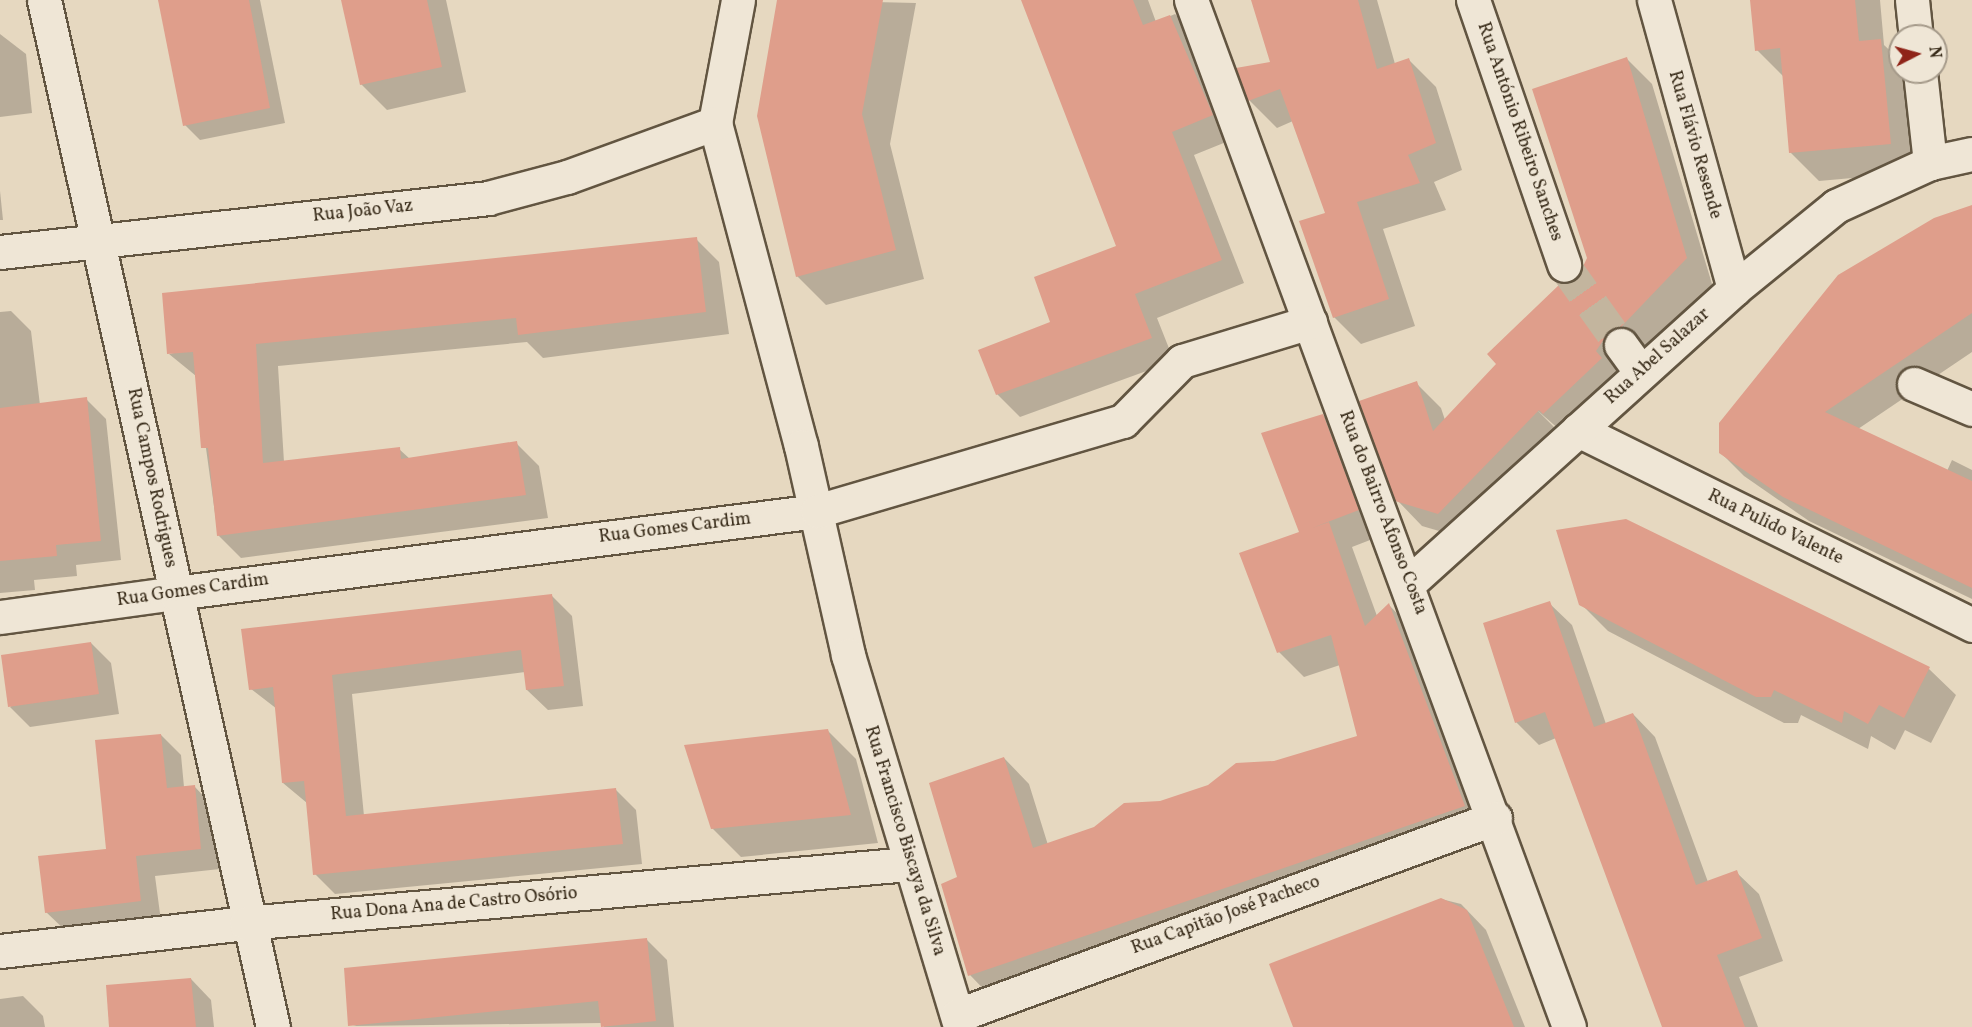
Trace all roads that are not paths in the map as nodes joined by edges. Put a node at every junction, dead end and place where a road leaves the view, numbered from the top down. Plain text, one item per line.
1 (44, 0) edge
2 (738, 0) edge
3 (1191, 0) edge
4 (1473, 0) edge
5 (1654, 0) edge
6 (1912, 0) edge
7 (1915, 24) edge
8 (1921, 84) edge
9 (716, 123) junction
10 (1972, 154) edge
11 (1930, 163) junction
12 (99, 241) junction
13 (0, 252) edge
14 (1564, 265) tunnel mouth
15 (1734, 289) junction
16 (1310, 322) junction
17 (1621, 345) tunnel mouth
18 (1641, 373) junction
19 (1914, 384) dead end
20 (1972, 409) edge
21 (1578, 430) junction
22 (817, 511) junction
23 (1409, 584) junction
24 (175, 594) junction
25 (0, 617) edge
26 (1972, 625) edge
27 (1495, 818) junction
28 (909, 864) junction
29 (246, 924) junction
30 (0, 951) edge
31 (959, 1021) edge
32 (273, 1027) edge
33 (1569, 1027) edge

1 - 12 street, Rua Campos Rodrigues
2 - 9 street
3 - 16 street, Rua do Bairro Afonso Costa
4 - 14 street, Rua António Ribeiro Sanches
5 - 15 street, Rua Flávio Resende
6 - 7 street
8 - 11 street
9 - 12 street, Rua João Vaz
9 - 22 street, Rua Francisco Biscaya da Silva
10 - 11 street, Rua Abel Salazar
11 - 15 street, Rua Abel Salazar
12 - 13 street, Rua João Vaz
12 - 24 street, Rua Campos Rodrigues
15 - 18 street, Rua Abel Salazar
16 - 22 street, Rua Gomes Cardim
16 - 23 street, Rua do Bairro Afonso Costa
17 - 18 street
18 - 21 street, Rua Abel Salazar
19 - 20 street
21 - 23 street, Rua Abel Salazar
21 - 26 street, Rua Pulido Valente
22 - 24 street, Rua Gomes Cardim
22 - 28 street, Rua Francisco Biscaya da Silva
23 - 27 street, Rua do Bairro Afonso Costa
24 - 25 street, Rua Gomes Cardim
24 - 29 street, Rua Campos Rodrigues
27 - 31 street, Rua Capitão José Pacheco
27 - 33 street, Rua do Bairro Afonso Costa
28 - 29 street, Rua Dona Ana de Castro Osório
28 - 31 street, Rua Francisco Biscaya da Silva
29 - 30 street, Rua Dona Ana de Castro Osório
29 - 32 street, Rua Campos Rodrigues

